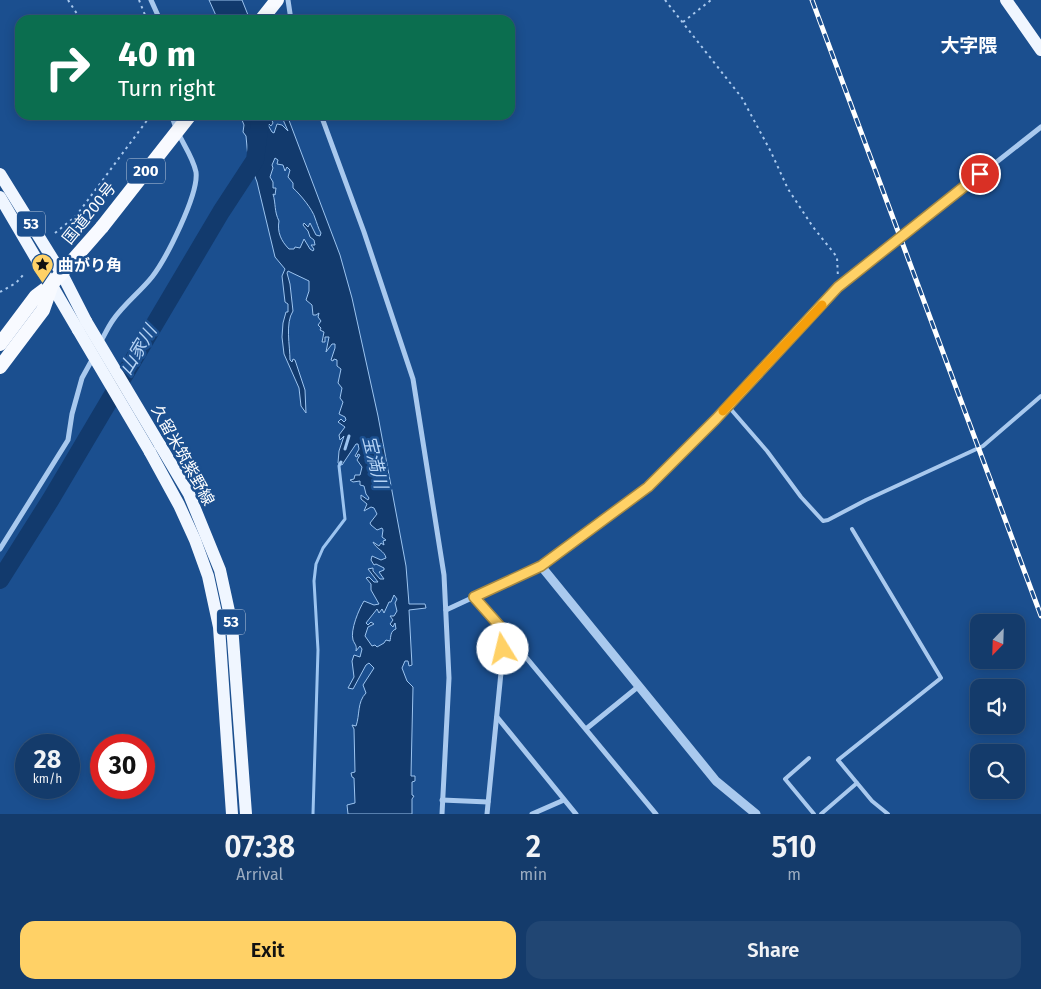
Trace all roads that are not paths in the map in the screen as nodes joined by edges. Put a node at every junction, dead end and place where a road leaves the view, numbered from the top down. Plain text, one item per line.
1 (151, 0) edge
2 (277, 0) edge
3 (288, 0) edge
4 (1006, 0) edge
5 (158, 15) edge
6 (266, 15) edge
7 (290, 15) edge
8 (1041, 50) edge
9 (174, 120) edge
10 (186, 120) edge
11 (323, 120) edge
12 (1041, 127) edge
13 (0, 174) edge
14 (0, 197) edge
15 (57, 279) junction
16 (0, 344) edge
17 (0, 367) edge
18 (1041, 396) edge
19 (728, 406) junction
20 (155, 449) junction
21 (852, 528) dead end
22 (0, 549) edge
23 (541, 566) junction
24 (474, 597) junction
25 (446, 610) junction
26 (505, 632) junction
27 (639, 686) junction
28 (497, 717) junction
29 (586, 729) junction
30 (809, 758) dead end
31 (857, 783) junction
32 (442, 800) junction
33 (564, 800) junction
34 (488, 802) junction
35 (232, 814) edge
36 (246, 814) edge
37 (442, 814) edge
38 (487, 814) edge
39 (532, 814) edge
40 (576, 814) edge
41 (656, 814) edge
42 (756, 814) edge
43 (814, 814) edge
44 (820, 814) edge
45 (888, 814) edge

1 - 5 street
2 - 6 highway
3 - 7 street
4 - 8 main road
9 - 22 street
10 - 15 highway, 国道200号 / 200, bridge
11 - 25 street
12 - 19 street
13 - 15 main road, 久留米筑紫野線 / 53
14 - 15 main road, 久留米筑紫野線 / 53
15 - 16 highway, 国道200号 / 200
15 - 17 highway, 国道200号 / 200
15 - 20 main road, 久留米筑紫野線 / 53, bridge
18 - 19 lane
19 - 23 street
20 - 35 main road, 久留米筑紫野線 / 53
20 - 36 main road, 久留米筑紫野線 / 53
21 - 31 lane
23 - 24 street
23 - 27 street
24 - 25 street
24 - 26 street
25 - 32 street
26 - 28 street
26 - 29 street
27 - 29 street
27 - 42 street
28 - 33 street
28 - 34 street
29 - 41 street
30 - 43 lane
31 - 44 lane
31 - 45 lane
32 - 34 street
32 - 37 street
33 - 39 street
33 - 40 street
34 - 38 street

